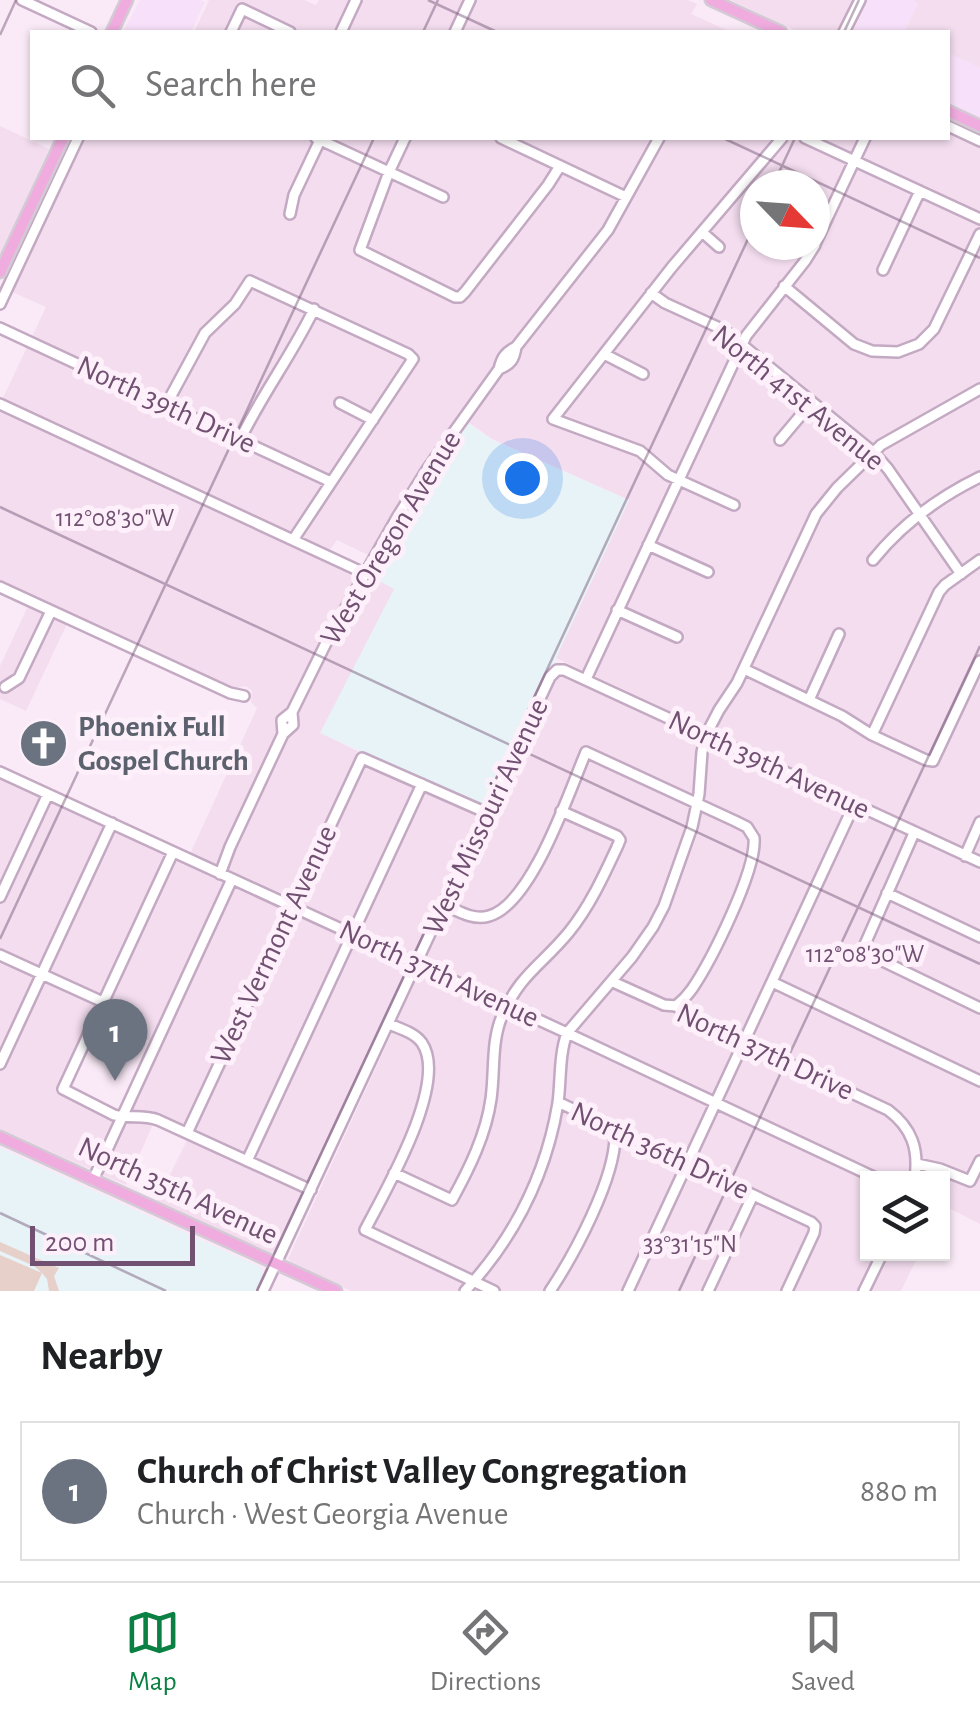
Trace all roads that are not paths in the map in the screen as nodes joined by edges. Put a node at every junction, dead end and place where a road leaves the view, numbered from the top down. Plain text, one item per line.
1 (22, 0) edge
2 (127, 0) edge
3 (356, 0) edge
4 (711, 0) edge
5 (860, 0) edge
6 (467, 1) edge
7 (87, 30) edge
8 (113, 30) edge
9 (232, 30) edge
10 (286, 30) edge
11 (345, 30) edge
12 (455, 30) edge
13 (777, 30) edge
14 (845, 30) edge
15 (950, 111) edge
16 (980, 126) edge
17 (950, 127) edge
18 (62, 140) edge
19 (77, 140) edge
20 (318, 140) edge
21 (323, 140) edge
22 (404, 140) edge
23 (504, 140) edge
24 (659, 140) edge
25 (780, 140) edge
26 (810, 140) edge
27 (864, 140) edge
28 (980, 141) edge
29 (56, 152) junction
30 (69, 157) junction
31 (855, 160) junction
32 (560, 166) junction
33 (755, 170) edge
34 (390, 172) junction
35 (740, 187) edge
36 (920, 191) junction
37 (444, 197) dead end
38 (626, 197) junction
39 (830, 213) edge
40 (290, 214) dead end
41 (980, 219) edge
42 (702, 232) junction
43 (980, 234) edge
44 (719, 247) dead end
45 (806, 260) edge
46 (884, 270) dead end
47 (0, 272) edge
48 (784, 286) junction
49 (651, 293) junction
50 (0, 304) edge
51 (314, 310) junction
52 (0, 328) edge
53 (742, 344) junction
54 (604, 354) junction
55 (644, 374) dead end
56 (980, 389) edge
57 (812, 402) junction
58 (340, 403) dead end
59 (0, 404) edge
60 (166, 406) junction
61 (373, 420) junction
62 (240, 440) junction
63 (609, 440) junction
64 (780, 440) dead end
65 (604, 452) dead end
66 (873, 452) junction
67 (980, 477) edge
68 (679, 480) junction
69 (331, 482) junction
70 (734, 505) dead end
71 (919, 514) junction
72 (293, 540) junction
73 (648, 545) junction
74 (873, 560) dead end
75 (980, 560) edge
76 (708, 572) dead end
77 (364, 573) junction
78 (960, 574) junction
79 (0, 588) edge
80 (618, 610) junction
81 (51, 611) junction
82 (839, 634) dead end
83 (677, 638) dead end
84 (980, 661) edge
85 (557, 670) joint
86 (744, 670) junction
87 (586, 680) junction
88 (5, 687) dead end
89 (244, 696) dead end
90 (809, 700) junction
91 (706, 735) junction
92 (872, 735) junction
93 (0, 772) edge
94 (422, 784) junction
95 (48, 794) junction
96 (697, 803) junction
97 (854, 805) junction
98 (561, 811) junction
99 (487, 813) junction
100 (980, 822) edge
101 (112, 824) junction
102 (914, 833) junction
103 (173, 852) junction
104 (965, 856) junction
105 (980, 862) edge
106 (217, 872) junction
107 (232, 879) junction
108 (887, 893) junction
109 (0, 897) edge
110 (444, 904) junction
111 (292, 907) junction
112 (352, 934) junction
113 (980, 936) edge
114 (0, 955) edge
115 (417, 964) junction
116 (42, 974) junction
117 (613, 982) junction
118 (772, 982) junction
119 (103, 1002) junction
120 (507, 1005) junction
121 (676, 1006) junction
122 (980, 1008) edge
123 (389, 1024) junction
124 (567, 1033) junction
125 (744, 1042) junction
126 (0, 1064) edge
127 (980, 1081) edge
128 (558, 1102) junction
129 (716, 1103) junction
130 (122, 1117) junction
131 (920, 1126) dead end
132 (910, 1132) junction
133 (187, 1133) junction
134 (615, 1136) junction
135 (0, 1137) edge
136 (247, 1161) junction
137 (980, 1161) edge
138 (687, 1164) junction
139 (916, 1164) junction
140 (861, 1171) edge
141 (916, 1171) edge
142 (394, 1173) junction
143 (93, 1180) junction
144 (312, 1190) junction
145 (753, 1195) junction
146 (879, 1261) edge
147 (276, 1264) junction
148 (474, 1281) junction
149 (263, 1291) edge
150 (336, 1291) edge
151 (464, 1291) edge
152 (494, 1291) edge
153 (550, 1291) edge
154 (628, 1291) edge
155 (708, 1291) edge
156 (787, 1291) edge
157 (864, 1291) edge

1 - 7 street
2 - 8 main road
3 - 11 street
4 - 13 main road
5 - 14 street
6 - 12 street
9 - 10 street
15 - 16 main road
17 - 28 street
18 - 29 main road
19 - 30 street
20 - 40 street
21 - 34 street
22 - 34 street
23 - 32 street
24 - 38 street, West Oregon Avenue
25 - 33 street
26 - 31 street
27 - 31 street, West Missouri Avenue
29 - 30 street
29 - 47 main road
30 - 50 street
31 - 36 street
31 - 39 street, West Missouri Avenue
32 - 34 street
32 - 38 street
34 - 37 street
35 - 42 street
36 - 41 street
36 - 46 street
38 - 77 street, West Oregon Avenue
42 - 44 street
42 - 49 street
43 - 48 street
45 - 48 street, West Missouri Avenue
48 - 53 street, West Missouri Avenue
49 - 53 street, North 41st Avenue
49 - 54 street
51 - 60 street
51 - 61 street
51 - 62 street
52 - 60 street, North 39th Drive
53 - 57 street, North 41st Avenue
53 - 68 street, West Missouri Avenue
54 - 55 street
54 - 63 street
56 - 66 street
57 - 64 street
57 - 66 street, North 41st Avenue
58 - 61 street
59 - 72 street
60 - 62 street, North 39th Drive
61 - 69 street
62 - 69 street, North 39th Drive
63 - 65 street
63 - 68 street
66 - 71 street, North 41st Avenue
66 - 86 street
67 - 71 street
68 - 70 street
68 - 73 street, West Missouri Avenue
69 - 72 street
71 - 74 street
71 - 78 street, North 41st Avenue
72 - 77 street
73 - 76 street
73 - 80 street, West Missouri Avenue
75 - 78 street
77 - 106 street, West Oregon Avenue
78 - 92 street
79 - 81 street
80 - 83 street
80 - 87 street, West Missouri Avenue
81 - 88 street
81 - 89 street
82 - 90 street
84 - 92 street
85 - 87 street, North 39th Avenue
85 - 99 street, West Missouri Avenue
86 - 90 street
86 - 91 street
87 - 91 street, North 39th Avenue
90 - 92 street
91 - 96 street
91 - 97 street, North 39th Avenue
93 - 95 street, North 37th Avenue
94 - 99 street
94 - 111 street, West Vermont Avenue
94 - 112 street
95 - 101 street, North 37th Avenue
95 - 109 street
96 - 98 street
96 - 117 street
96 - 121 street
97 - 102 street, North 39th Avenue
97 - 118 street
98 - 110 street
98 - 120 street
99 - 110 street, West Missouri Avenue
100 - 104 street
101 - 103 street, North 37th Avenue
101 - 116 street
102 - 104 street, North 39th Avenue
102 - 108 street
103 - 106 street, North 37th Avenue
103 - 119 street
104 - 105 street, North 39th Avenue
106 - 107 street, North 37th Avenue
107 - 111 street, North 37th Avenue
107 - 130 street
108 - 113 street
108 - 122 street
110 - 115 street, West Missouri Avenue
111 - 112 street, North 37th Avenue
111 - 133 street, West Vermont Avenue
112 - 115 street, North 37th Avenue
112 - 136 street
114 - 116 street
115 - 120 street, North 37th Avenue
115 - 123 street, West Missouri Avenue
116 - 119 street
116 - 126 street
117 - 121 street, North 37th Drive
117 - 124 street
118 - 125 street
118 - 127 street
119 - 130 street
120 - 124 street, North 37th Avenue
120 - 142 street
121 - 125 street, North 37th Drive
123 - 142 street
123 - 144 street, West Missouri Avenue
124 - 128 street
124 - 129 street, North 37th Avenue
125 - 129 street
125 - 132 street, North 37th Drive
128 - 134 street, North 36th Drive
128 - 148 street
129 - 138 street
129 - 140 street, North 37th Avenue
130 - 133 street
130 - 143 street
131 - 132 street
132 - 139 street
133 - 136 street
134 - 138 street, North 36th Drive
134 - 153 street
135 - 143 main road, North 35th Avenue
136 - 144 street
137 - 139 street
138 - 145 street, North 36th Drive
138 - 154 street
139 - 141 street
142 - 148 street
143 - 147 main road, North 35th Avenue
144 - 147 street, West Missouri Avenue
145 - 155 street
145 - 156 street, North 36th Drive
146 - 157 street
147 - 149 street, West Missouri Avenue
147 - 150 main road, North 35th Avenue
148 - 151 street
148 - 152 street

